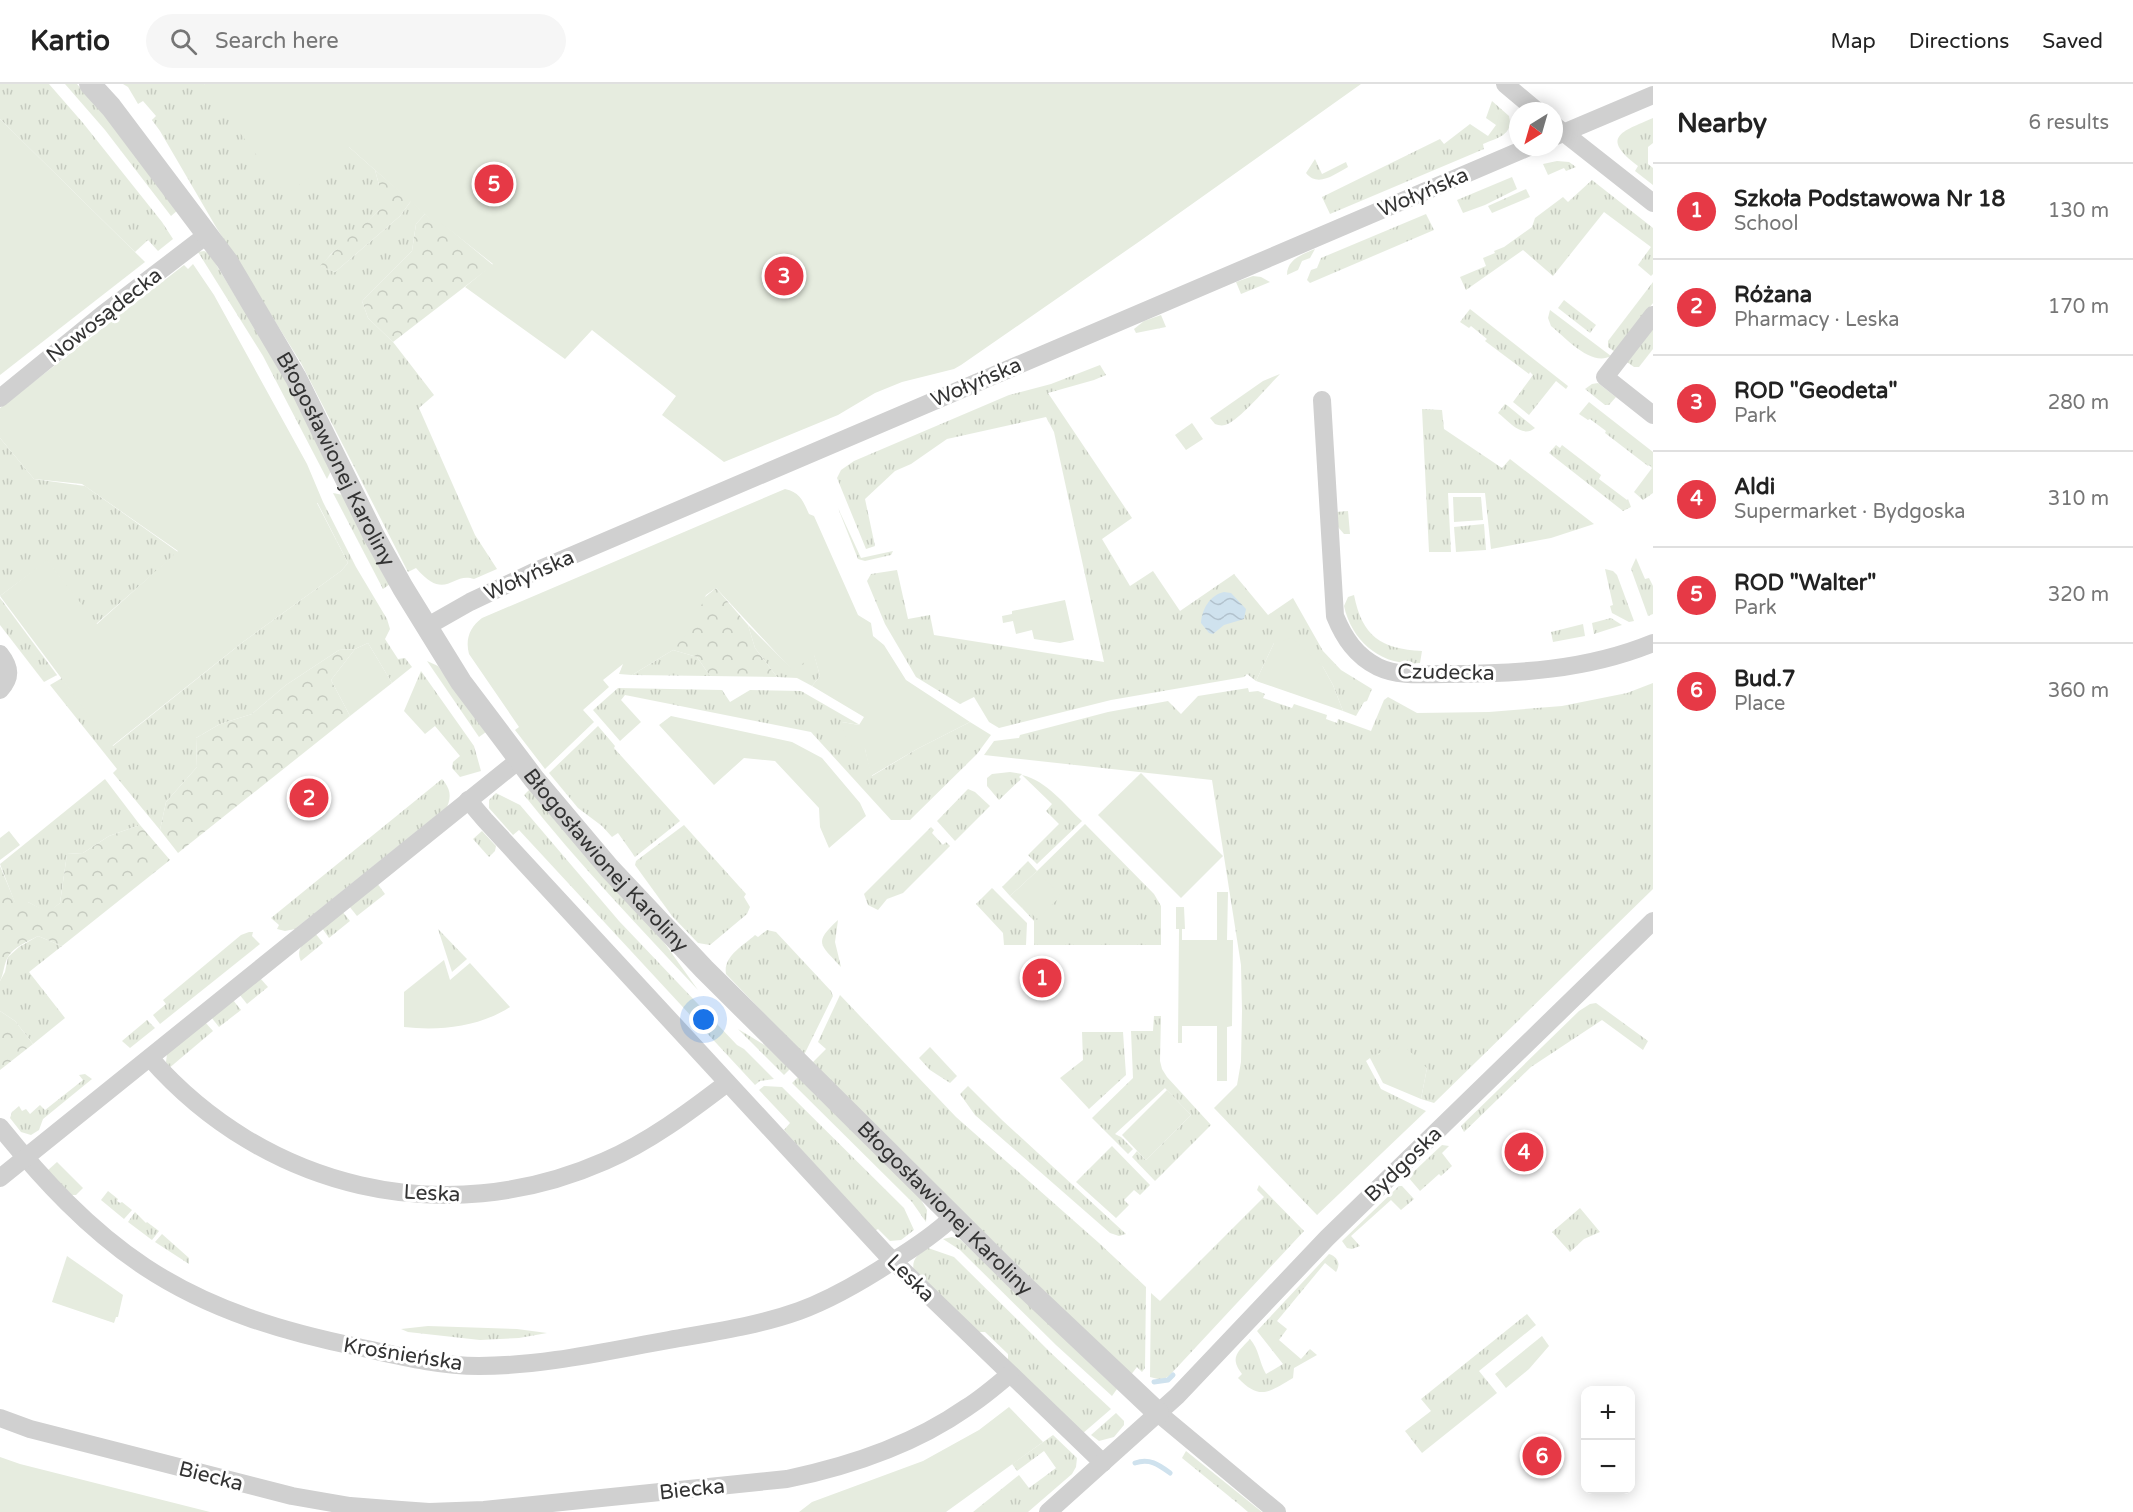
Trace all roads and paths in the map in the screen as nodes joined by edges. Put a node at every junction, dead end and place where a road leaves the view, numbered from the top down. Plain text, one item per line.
1 (90, 84) edge
2 (1505, 84) edge
3 (1653, 95) edge
4 (1526, 102) edge
5 (1563, 129) edge
6 (1563, 136) edge
7 (1509, 156) edge
8 (1653, 203) edge
9 (208, 234) junction
10 (1653, 315) edge
11 (0, 398) edge
12 (1322, 400) dead end
13 (1653, 415) edge
14 (426, 627) junction
15 (1653, 643) edge
16 (0, 654) edge
17 (0, 690) edge
18 (519, 760) junction
19 (468, 800) junction
20 (1653, 921) edge
21 (150, 1058) junction
22 (727, 1083) junction
23 (0, 1128) edge
24 (25, 1158) junction
25 (0, 1178) edge
26 (953, 1216) junction
27 (894, 1261) junction
28 (1010, 1374) junction
29 (1158, 1413) junction
30 (0, 1418) edge
31 (1103, 1464) junction
32 (1048, 1512) edge
33 (1277, 1512) edge

1 - 9 street, Błogosławionej Karoliny
2 - 4 street
3 - 5 street
6 - 8 street
7 - 14 street, Wołyńska
9 - 11 street, Nowosądecka
9 - 14 street, Błogosławionej Karoliny
10 - 13 street
12 - 15 street, Czudecka
14 - 18 street, Błogosławionej Karoliny
16 - 17 street
18 - 19 street
18 - 26 street, Błogosławionej Karoliny
19 - 21 street
19 - 22 street, Leska
20 - 29 street, Bydgoska
21 - 22 street, Leska
21 - 24 street
22 - 27 street, Leska
23 - 24 street, Krośnieńska
24 - 25 street
24 - 27 street, Krośnieńska
26 - 27 street, Krośnieńska
26 - 29 street, Błogosławionej Karoliny
27 - 28 street, Leska
28 - 30 street, Biecka
28 - 31 street, Leska
29 - 31 street, Bydgoska
29 - 33 street, Błogosławionej Karoliny
31 - 32 street, Bydgoska

